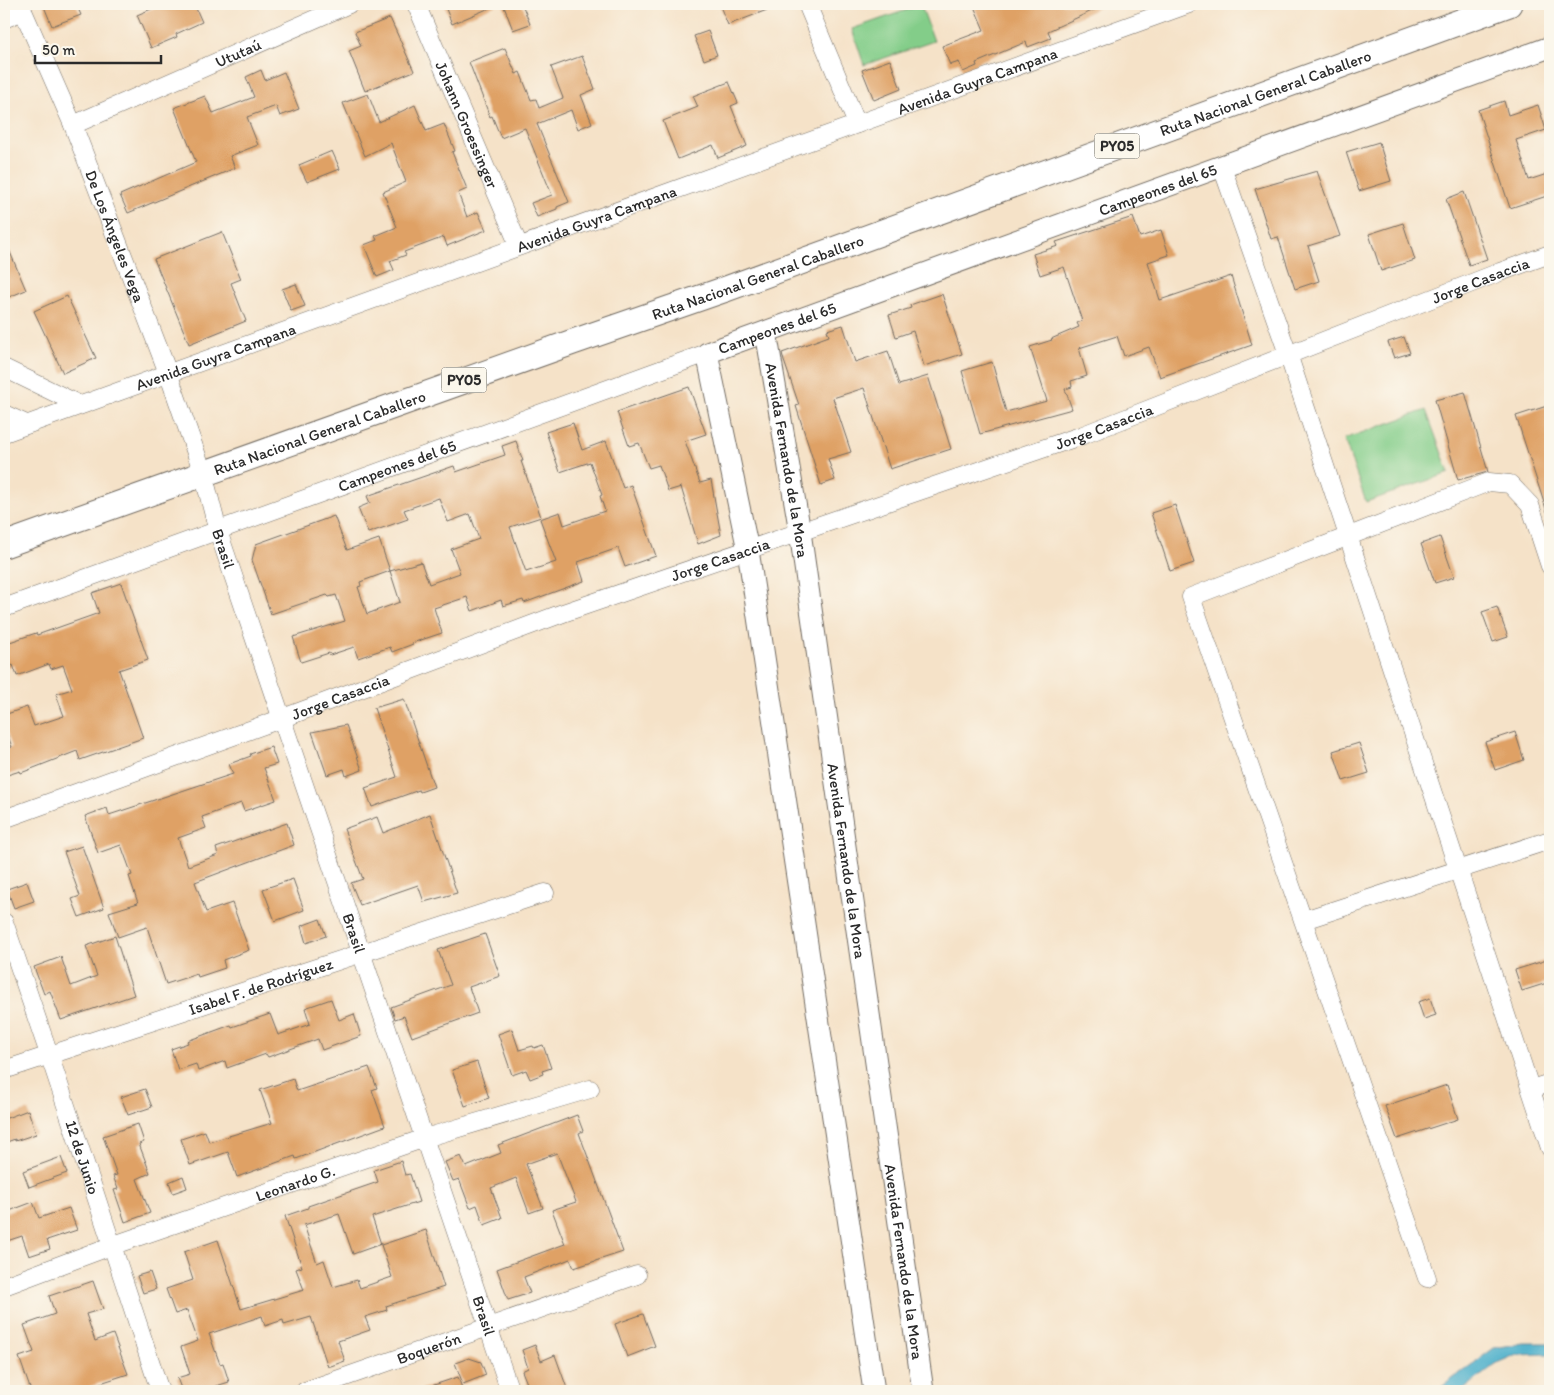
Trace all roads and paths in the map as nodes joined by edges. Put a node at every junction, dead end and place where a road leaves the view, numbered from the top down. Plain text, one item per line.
1 (349, 4) edge
2 (416, 4) edge
3 (807, 4) edge
4 (1189, 4) edge
5 (1509, 4) edge
6 (22, 7) edge
7 (4, 19) edge
8 (1550, 47) edge
9 (857, 124) junction
10 (73, 125) junction
11 (1222, 166) junction
12 (520, 246) junction
13 (1550, 254) edge
14 (766, 332) junction
15 (707, 353) junction
16 (1288, 354) junction
17 (4, 368) edge
18 (168, 372) junction
19 (80, 405) junction
20 (4, 414) edge
21 (26, 424) junction
22 (4, 433) edge
23 (202, 473) junction
24 (218, 531) junction
25 (800, 532) junction
26 (1348, 535) junction
27 (4, 545) edge
28 (748, 550) junction
29 (1550, 566) edge
30 (4, 608) edge
31 (282, 718) junction
32 (4, 819) edge
33 (1550, 840) edge
34 (1458, 870) junction
35 (545, 892) dead end
36 (1304, 920) junction
37 (4, 922) edge
38 (361, 954) junction
39 (50, 1054) junction
40 (4, 1070) edge
41 (1550, 1083) edge
42 (590, 1089) dead end
43 (1531, 1089) junction
44 (425, 1138) junction
45 (1550, 1148) edge
46 (111, 1246) junction
47 (637, 1275) dead end
48 (1427, 1278) dead end
49 (4, 1286) edge
50 (488, 1327) junction
51 (160, 1391) edge
52 (305, 1391) edge
53 (510, 1391) edge
54 (874, 1391) edge
55 (923, 1391) edge

1 - 10 street, Ututaú
2 - 12 street, Johann Groessinger
3 - 9 street
4 - 9 street, Avenida Guyra Campana
5 - 23 highway, Ruta Nacional General Caballero / PY05
6 - 7 street
6 - 10 street, De Los Ángeles Vega
8 - 11 main road, Campeones del 65
9 - 12 street, Avenida Guyra Campana
10 - 18 street, De Los Ángeles Vega
11 - 14 main road, Campeones del 65
11 - 16 street
12 - 18 street, Avenida Guyra Campana
13 - 16 street, Jorge Casaccia
14 - 15 main road, Campeones del 65
14 - 25 main road, Avenida Fernando de la Mora
15 - 24 street, Campeones del 65
15 - 28 main road
16 - 25 street, Jorge Casaccia
16 - 26 street
17 - 19 street
18 - 19 street, Avenida Guyra Campana
18 - 23 street, De Los Ángeles Vega
19 - 21 street, Avenida Guyra Campana
20 - 21 street
21 - 22 street, Avenida Guyra Campana
23 - 24 street, Brasil
23 - 27 highway, Ruta Nacional General Caballero / PY05
24 - 30 street, Campeones del 65
24 - 31 street, Brasil
25 - 28 street, Jorge Casaccia
25 - 55 main road, Avenida Fernando de la Mora
26 - 29 street
26 - 34 street
26 - 36 street
28 - 31 street, Jorge Casaccia
28 - 54 main road
31 - 32 street, Jorge Casaccia
31 - 38 street, Brasil
33 - 34 street
34 - 36 street
34 - 43 street
35 - 38 street, Isabel F. de Rodríguez
36 - 48 street
37 - 39 street, 12 de Junio
38 - 39 street, Isabel F. de Rodríguez
38 - 44 street, Brasil
39 - 40 street, Isabel F. de Rodríguez
39 - 46 street, 12 de Junio
41 - 43 street
42 - 44 street, Leonardo G.
43 - 45 street
44 - 46 street, Leonardo G.
44 - 50 street, Brasil
46 - 49 street, Leonardo G.
46 - 51 street, 12 de Junio
47 - 50 street, Boquerón
50 - 52 street, Boquerón
50 - 53 street, Brasil

